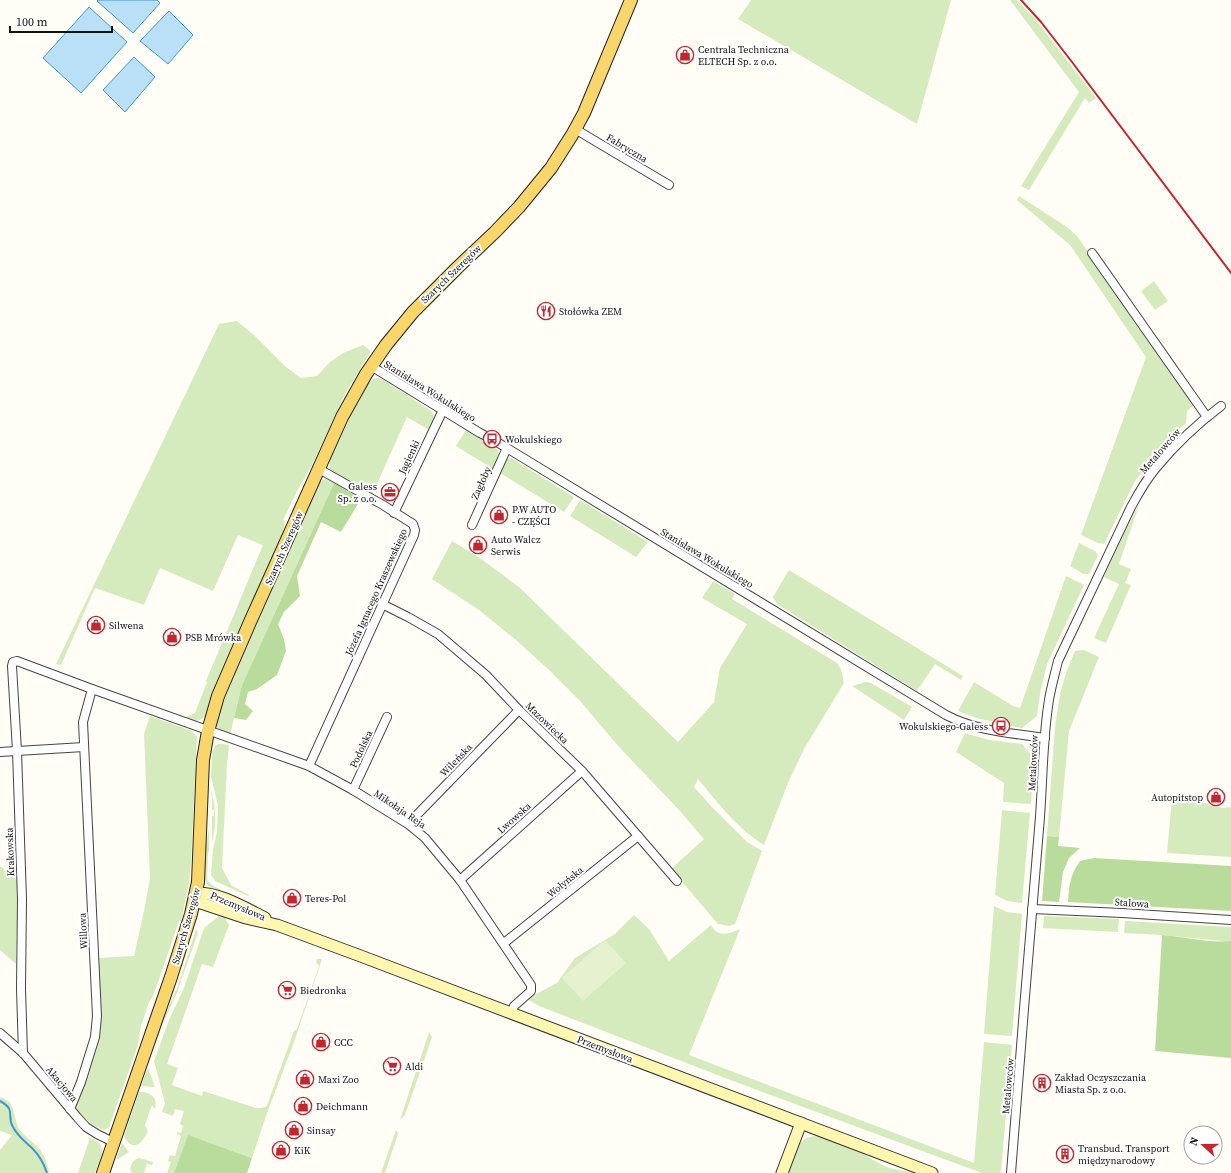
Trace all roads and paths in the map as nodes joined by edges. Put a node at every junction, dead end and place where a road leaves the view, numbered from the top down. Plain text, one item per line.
1 (631, 0) edge
2 (575, 129) junction
3 (669, 186) dead end
4 (1092, 253) dead end
5 (371, 366) junction
6 (1221, 406) dead end
7 (443, 410) junction
8 (1207, 417) junction
9 (507, 448) junction
10 (319, 469) junction
11 (394, 513) junction
12 (472, 525) dead end
13 (382, 604) junction
14 (92, 689) junction
15 (519, 710) junction
16 (387, 717) dead end
17 (208, 731) junction
18 (1045, 738) junction
19 (84, 747) junction
20 (17, 751) junction
21 (0, 752) edge
22 (309, 766) junction
23 (582, 771) junction
24 (353, 790) junction
25 (408, 824) junction
26 (638, 836) junction
27 (460, 880) junction
28 (677, 882) dead end
29 (196, 897) junction
30 (1032, 909) junction
31 (1231, 920) edge
32 (504, 943) junction
33 (511, 1014) junction
34 (0, 1033) edge
35 (24, 1053) junction
36 (70, 1109) junction
37 (801, 1123) junction
38 (113, 1142) junction
39 (103, 1173) edge
40 (782, 1173) edge
41 (932, 1173) edge
42 (1011, 1173) edge

1 - 2 main road, Szarych Szeregów
2 - 3 street, Fabryczna
2 - 5 main road, Szarych Szeregów
4 - 8 street
5 - 7 street, Stanisława Wokulskiego
5 - 10 main road, Szarych Szeregów
6 - 8 street, Metalowców
7 - 9 street, Stanisława Wokulskiego
7 - 11 street, Jagienki
8 - 18 street, Metalowców
9 - 12 street, Zagłoby
9 - 18 street, Stanisława Wokulskiego
10 - 11 street, Józefa Ignacego Kraszewskiego
10 - 17 main road, Szarych Szeregów
11 - 13 street, Józefa Ignacego Kraszewskiego
13 - 15 street, Mazowiecka
13 - 22 street, Józefa Ignacego Kraszewskiego
14 - 17 street, Krakowska
14 - 19 street, Willowa
14 - 20 street, Krakowska
15 - 23 street, Mazowiecka
15 - 25 street, Wileńska
16 - 24 street, Podolska
17 - 22 street, Mikołaja Reja
17 - 29 main road, Szarych Szeregów
18 - 30 street, Metalowców
19 - 20 street
19 - 36 street, Willowa
20 - 21 street
20 - 35 street, Krakowska
22 - 24 street, Mikołaja Reja
23 - 26 street, Mazowiecka
23 - 27 street, Lwowska
24 - 25 street, Mikołaja Reja
25 - 27 street, Mikołaja Reja
26 - 28 street, Mazowiecka
26 - 32 street, Wołyńska
27 - 32 street, Mikołaja Reja
29 - 33 main road, Przemysłowa
29 - 38 main road, Szarych Szeregów
30 - 31 street, Stalowa
30 - 42 street, Metalowców
32 - 33 street, Mikołaja Reja
33 - 37 main road, Przemysłowa
34 - 35 street, Akacjowa
35 - 36 street, Akacjowa
36 - 38 street, Akacjowa
37 - 40 main road
37 - 41 main road, Przemysłowa
38 - 39 main road, Szarych Szeregów

